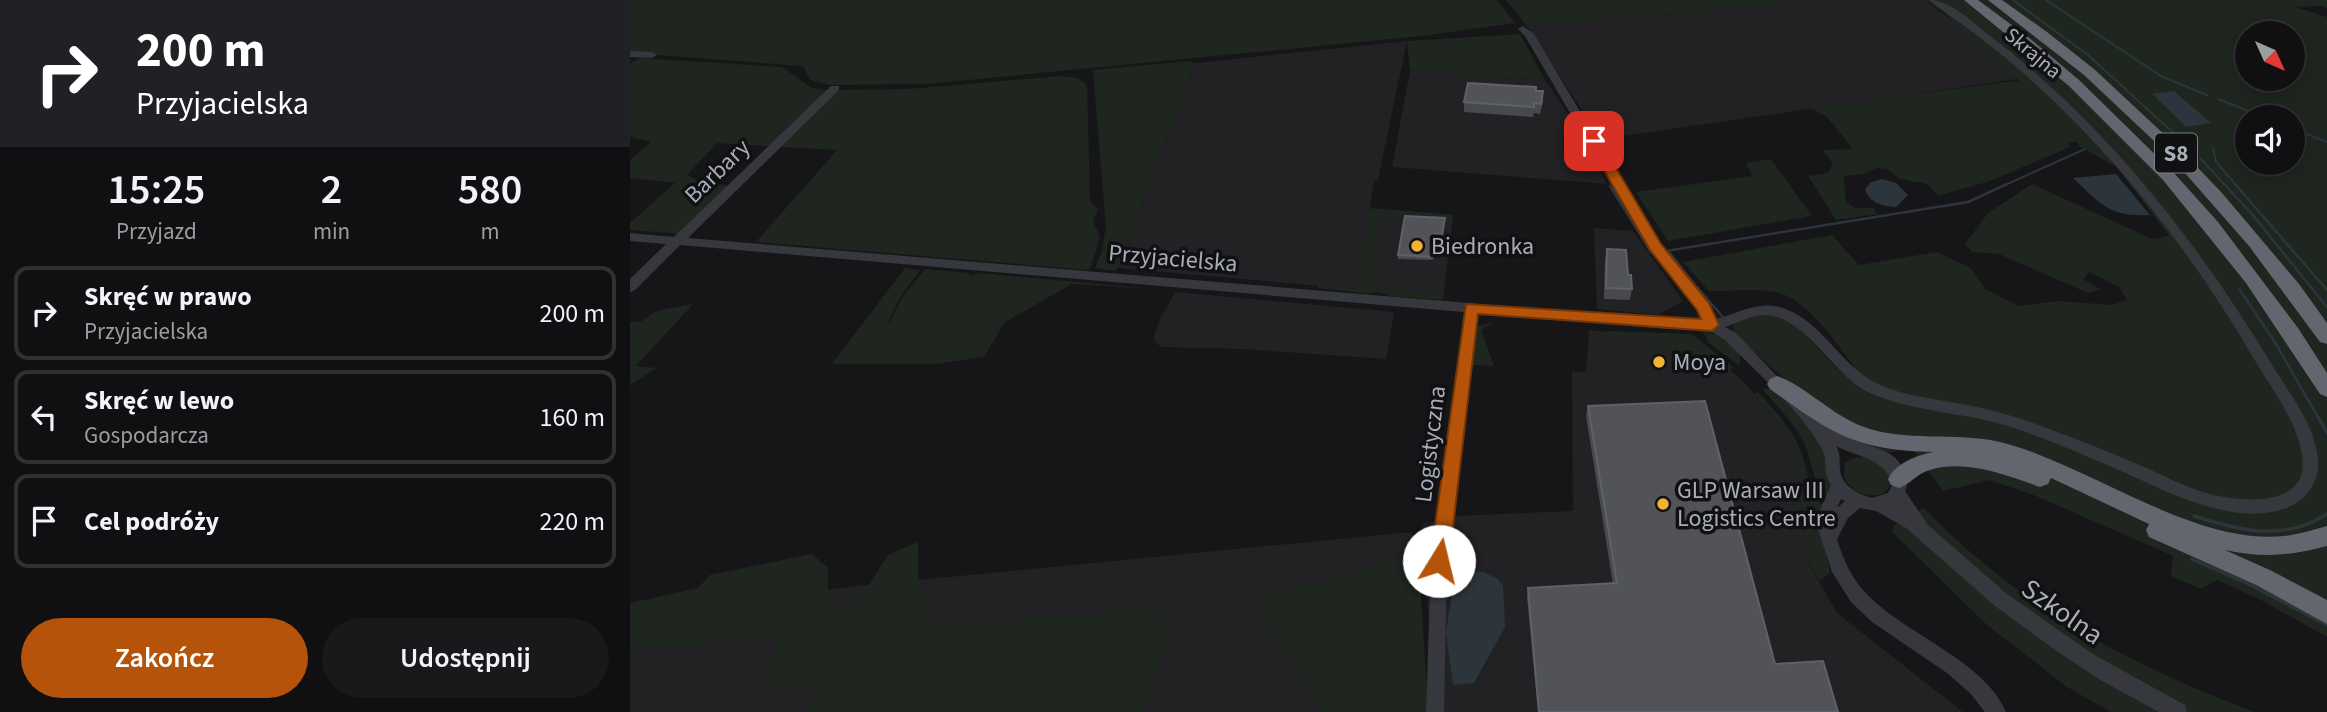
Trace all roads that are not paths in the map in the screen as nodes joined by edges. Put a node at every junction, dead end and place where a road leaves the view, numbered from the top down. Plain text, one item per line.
1 (1934, 0) edge
2 (1969, 0) edge
3 (1994, 0) edge
4 (1523, 29) dead end
5 (630, 54) edge
6 (652, 55) dead end
7 (835, 88) dead end
8 (630, 237) edge
9 (678, 241) junction
10 (630, 287) edge
11 (1471, 308) junction
12 (1712, 325) junction
13 (2327, 337) edge
14 (1777, 384) junction
15 (2327, 389) edge
16 (1810, 418) junction
17 (1933, 444) junction
18 (1866, 452) junction
19 (1834, 462) junction
20 (1838, 486) junction
21 (1898, 486) junction
22 (1858, 501) junction
23 (1879, 505) junction
24 (2327, 536) edge
25 (1930, 537) junction
26 (1829, 538) junction
27 (2327, 612) edge
28 (1435, 712) edge
29 (1997, 712) edge
30 (2178, 712) edge

1 - 12 street, Skrajna
2 - 15 highway, S8
3 - 13 highway, S8
4 - 12 street
5 - 6 street
7 - 9 street, Barbary
8 - 9 street, Przyjacielska
9 - 10 street, Barbary
9 - 11 street, Przyjacielska
11 - 12 street, Przyjacielska
11 - 28 street, Logistyczna
12 - 14 street
14 - 16 street
14 - 17 highway
16 - 18 street
16 - 19 street
17 - 18 highway
17 - 24 highway
18 - 19 street
18 - 21 street
19 - 20 street
20 - 22 street
20 - 26 street
21 - 23 street
21 - 25 street, Szkolna
21 - 27 highway
22 - 23 street
22 - 26 street
23 - 25 street, Szkolna
25 - 30 street, Szkolna
26 - 29 street

